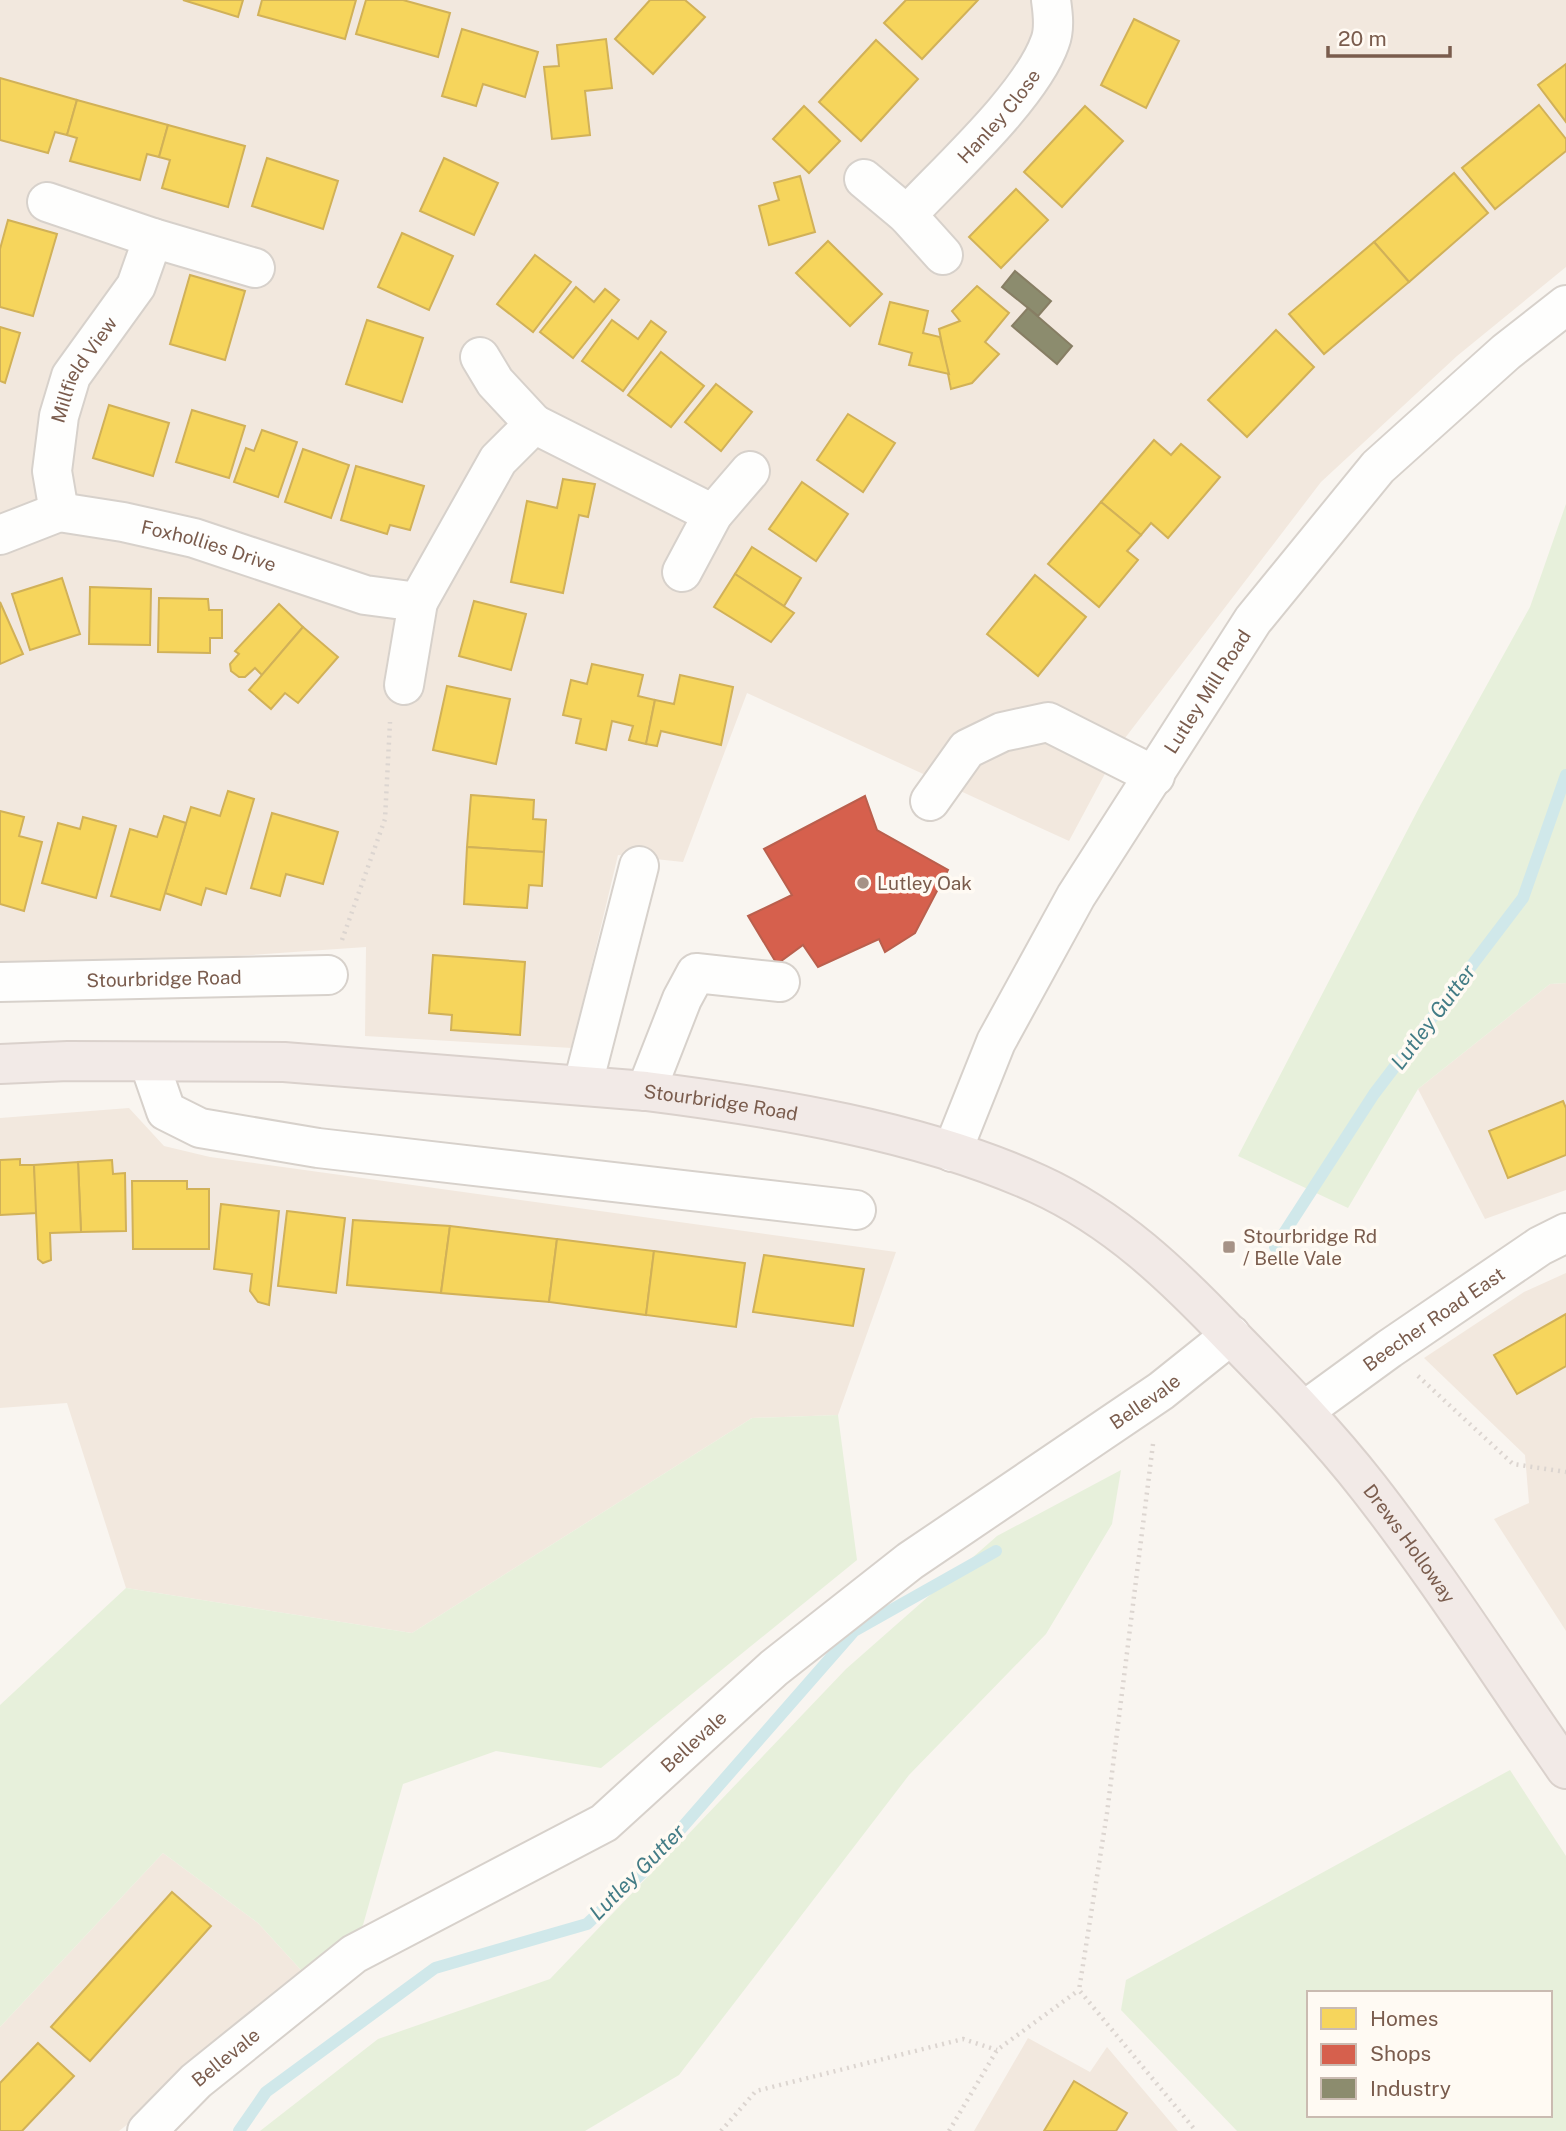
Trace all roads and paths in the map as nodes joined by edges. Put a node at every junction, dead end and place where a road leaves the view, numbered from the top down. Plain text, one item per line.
1 (1051, 0) edge
2 (864, 179) dead end
3 (47, 202) dead end
4 (907, 215) junction
5 (153, 238) junction
6 (943, 255) dead end
7 (255, 268) dead end
8 (1566, 305) edge
9 (480, 357) dead end
10 (534, 424) junction
11 (750, 471) dead end
12 (59, 512) junction
13 (713, 514) junction
14 (0, 535) edge
15 (682, 572) dead end
16 (418, 602) junction
17 (404, 685) joint
18 (1155, 776) junction
19 (930, 801) dead end
20 (639, 866) dead end
21 (328, 975) joint
22 (0, 982) edge
23 (780, 982) dead end
24 (149, 1062) junction
25 (0, 1064) edge
26 (583, 1084) junction
27 (646, 1091) junction
28 (952, 1152) junction
29 (856, 1210) dead end
30 (1566, 1233) edge
31 (1231, 1335) junction
32 (1389, 1349) junction
33 (1161, 1391) junction
34 (1304, 1411) junction
35 (1566, 1472) edge
36 (1566, 1769) edge
37 (1079, 1990) junction
38 (997, 2050) junction
39 (147, 2131) edge
40 (722, 2131) edge
41 (949, 2131) edge
42 (1196, 2131) edge

1 - 4 street, Hanley Close
2 - 4 street
3 - 5 street
4 - 6 street
5 - 7 street
5 - 12 street, Millfield View
8 - 18 street, Lutley Mill Road
9 - 10 street
10 - 13 street
10 - 16 street
11 - 13 street
12 - 14 street
12 - 16 street, Foxhollies Drive
13 - 15 street
16 - 17 street
17 - 21 path
18 - 19 street
18 - 28 street, Lutley Mill Road
20 - 26 street
21 - 22 street, Stourbridge Road
23 - 27 street
24 - 25 highway, Stourbridge Road
24 - 26 highway, Stourbridge Road
24 - 29 street
26 - 27 highway, Stourbridge Road
27 - 28 highway, Stourbridge Road
28 - 31 highway, Stourbridge Road
30 - 32 street, Beecher Road East
31 - 33 street, Bellevale
31 - 34 highway, Drews Holloway
32 - 34 street, Beecher Road East
32 - 35 path
33 - 37 path
33 - 39 street, Bellevale
34 - 36 highway, Drews Holloway
37 - 38 path
37 - 42 path
38 - 40 path
38 - 41 path

